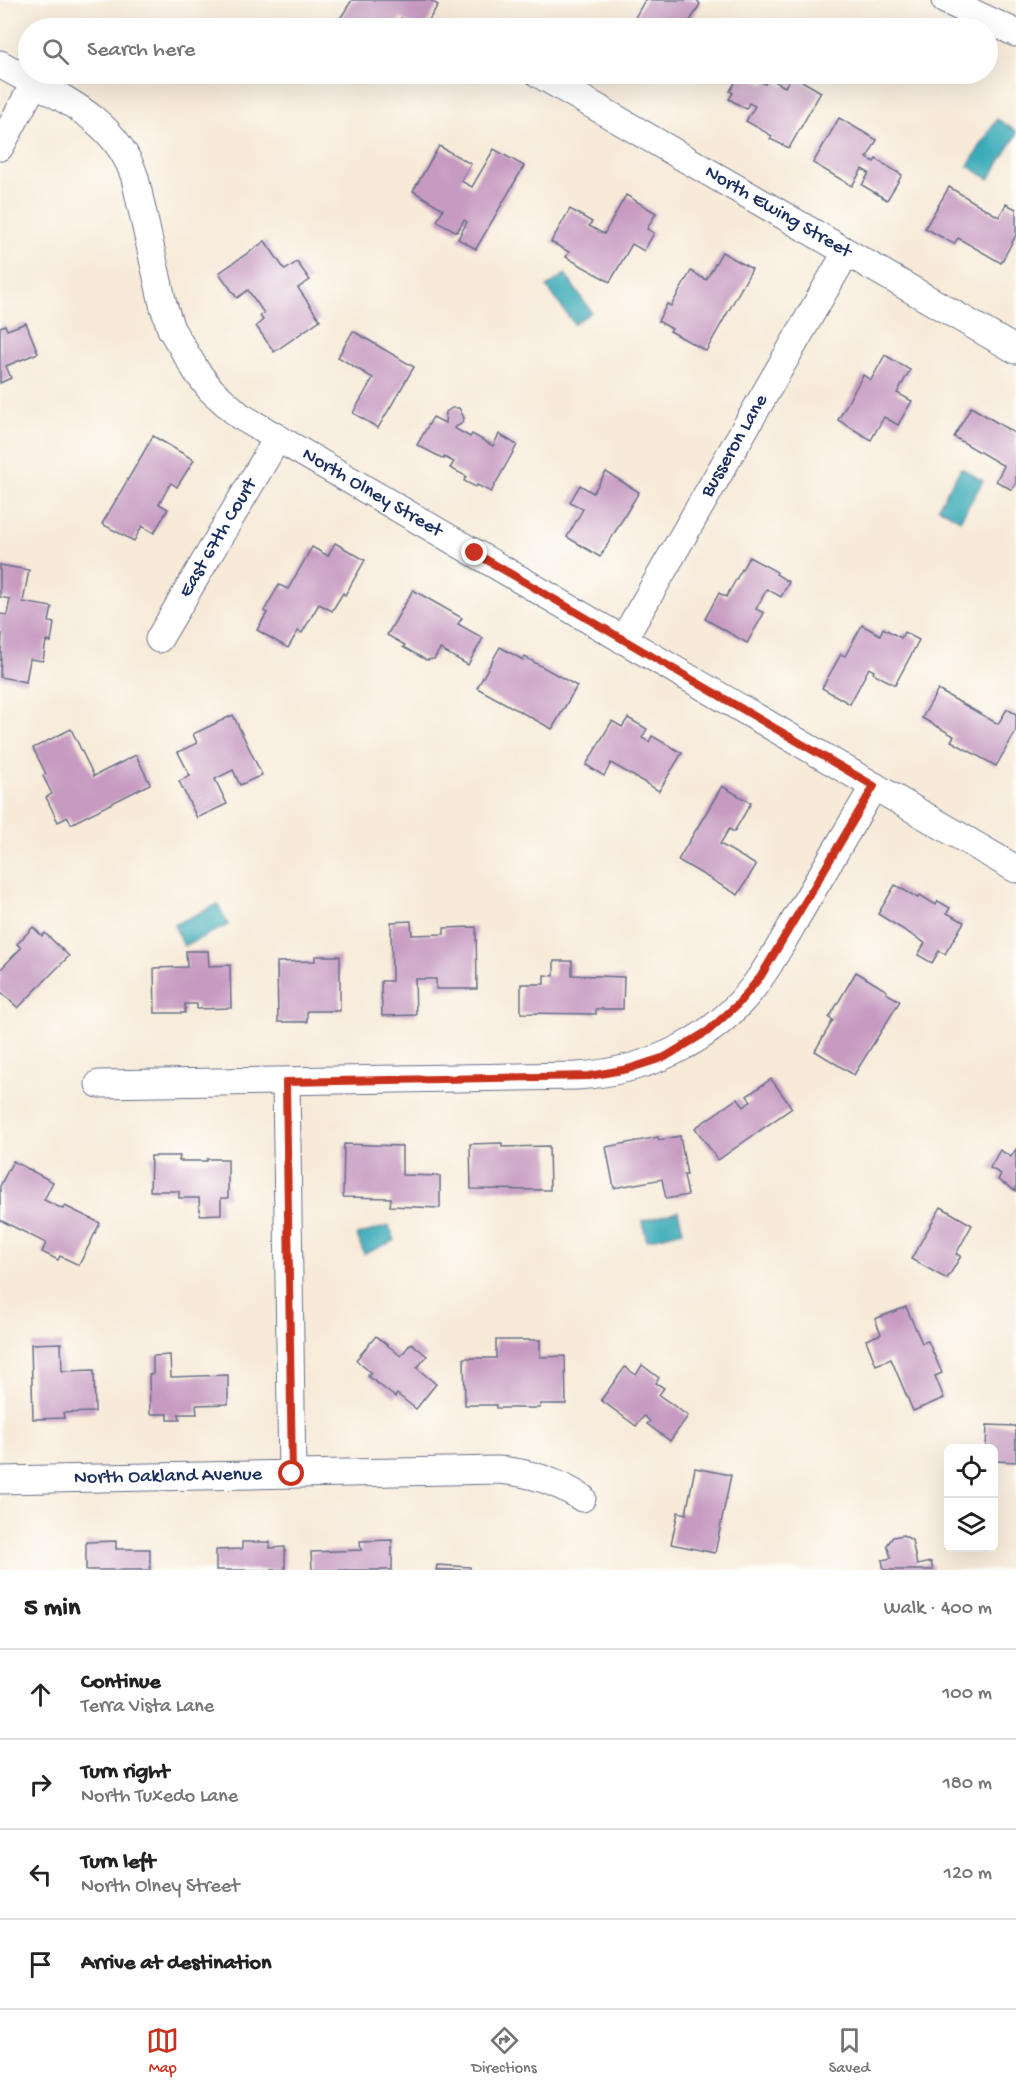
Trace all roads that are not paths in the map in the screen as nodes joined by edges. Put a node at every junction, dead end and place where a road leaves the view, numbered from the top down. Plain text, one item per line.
1 (945, 0) edge
2 (984, 18) edge
3 (998, 25) edge
4 (1016, 33) edge
5 (0, 64) edge
6 (18, 75) edge
7 (34, 84) joint
8 (556, 84) edge
9 (0, 147) edge
10 (846, 253) junction
11 (1016, 350) edge
12 (278, 439) junction
13 (159, 639) dead end
14 (623, 640) junction
15 (874, 786) junction
16 (1016, 869) edge
17 (286, 1082) junction
18 (99, 1084) dead end
19 (292, 1474) junction
20 (0, 1480) edge
21 (582, 1498) dead end

1 - 2 street
3 - 4 street
5 - 6 street, North Olney Street
7 - 9 street
7 - 12 street, North Olney Street
8 - 10 street, North Ewing Street
10 - 11 street, North Ewing Street
10 - 14 street, Busseron Lane
12 - 13 street, East 67th Court
12 - 14 street, North Olney Street
14 - 15 street, North Olney Street
15 - 16 street, North Olney Street
15 - 17 street
17 - 18 street
17 - 19 street
19 - 20 street, North Oakland Avenue
19 - 21 street, North Oakland Avenue

